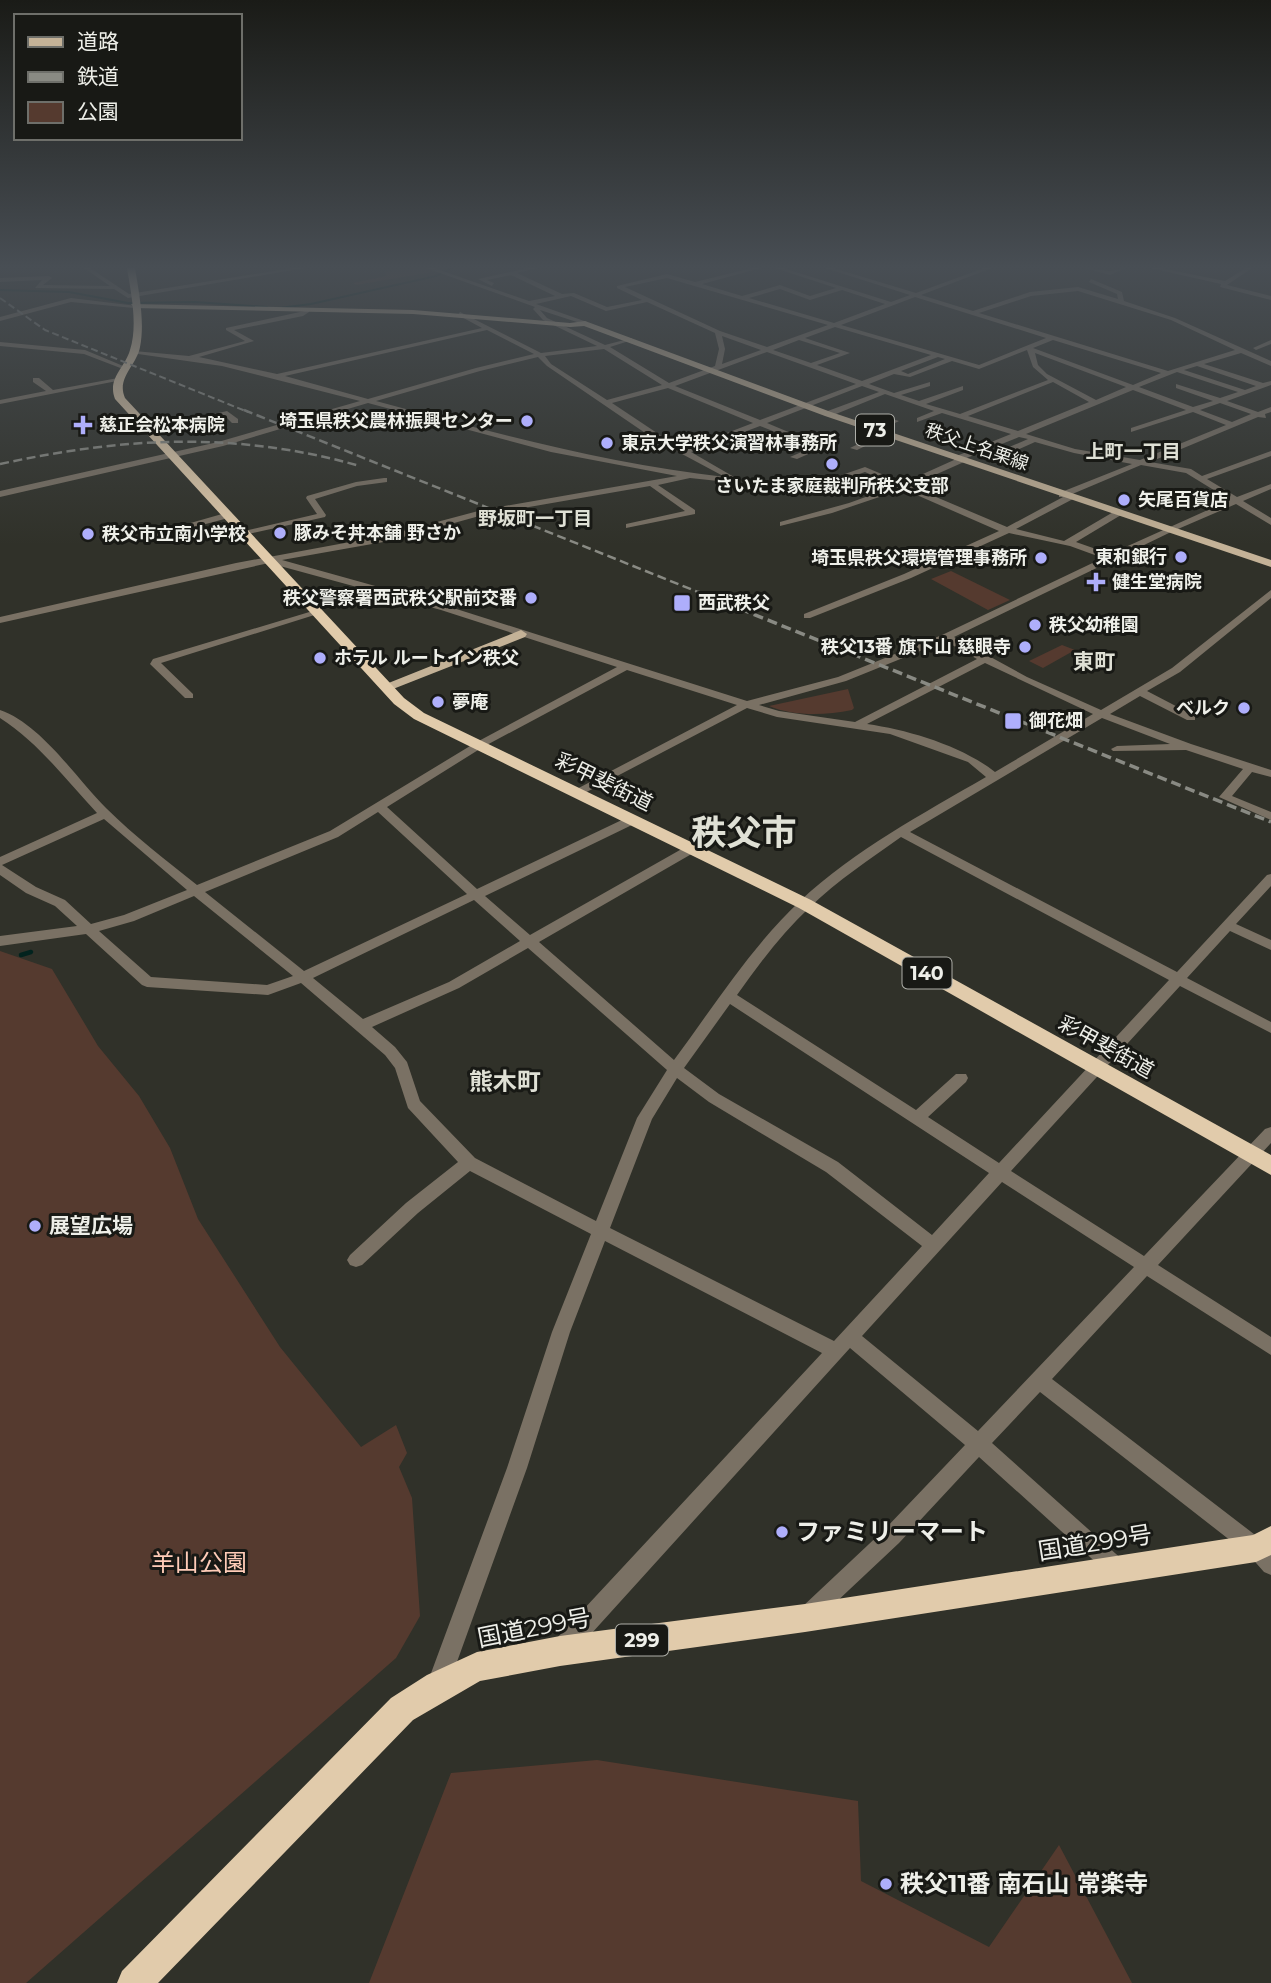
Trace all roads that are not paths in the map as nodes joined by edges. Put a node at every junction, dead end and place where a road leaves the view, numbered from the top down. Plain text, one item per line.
1 (106, 361) edge
2 (129, 361) edge
3 (188, 361) edge
4 (343, 361) edge
5 (515, 361) edge
6 (545, 361) edge
7 (627, 361) edge
8 (691, 361) edge
9 (718, 361) edge
10 (738, 361) edge
11 (799, 361) edge
12 (824, 361) edge
13 (921, 361) edge
14 (948, 361) edge
15 (957, 361) edge
16 (997, 361) edge
17 (1033, 361) edge
18 (1063, 361) edge
19 (1129, 361) edge
20 (1208, 361) edge
21 (1197, 364) junction
22 (811, 365) junction
23 (125, 368) junction
24 (715, 369) junction
25 (1177, 370) junction
26 (892, 371) junction
27 (1168, 373) junction
28 (278, 375) junction
29 (36, 380) dead end
30 (118, 380) junction
31 (1053, 380) junction
32 (860, 383) junction
33 (927, 384) dead end
34 (1267, 384) edge
35 (668, 386) junction
36 (1135, 386) junction
37 (1179, 386) dead end
38 (960, 388) dead end
39 (51, 392) junction
40 (885, 392) junction
41 (1244, 392) junction
42 (894, 395) junction
43 (907, 400) junction
44 (1220, 400) junction
45 (368, 401) junction
46 (0, 402) edge
47 (1094, 402) junction
48 (605, 403) junction
49 (919, 404) junction
50 (806, 405) junction
51 (889, 407) dead end
52 (1194, 409) junction
53 (1271, 410) edge
54 (941, 411) junction
55 (828, 414) junction
56 (1259, 415) junction
57 (960, 417) junction
58 (1271, 419) edge
59 (920, 420) dead end
60 (235, 421) dead end
61 (895, 421) dead end
62 (760, 422) junction
63 (1233, 425) junction
64 (773, 427) junction
65 (149, 430) junction
66 (874, 430) junction
67 (1134, 430) dead end
68 (886, 434) junction
69 (1015, 435) junction
70 (746, 437) dead end
71 (1033, 440) junction
72 (854, 448) dead end
73 (687, 451) junction
74 (1003, 453) dead end
75 (1271, 453) edge
76 (172, 456) junction
77 (794, 457) dead end
78 (959, 460) junction
79 (1140, 463) junction
80 (687, 477) junction
81 (842, 478) dead end
82 (1201, 479) junction
83 (384, 480) dead end
84 (652, 484) junction
85 (1271, 485) edge
86 (906, 486) junction
87 (2, 491) edge
88 (1066, 496) junction
89 (1232, 500) junction
90 (1118, 513) junction
91 (229, 515) junction
92 (1271, 522) edge
93 (783, 524) dead end
94 (629, 526) dead end
95 (1168, 530) junction
96 (1009, 531) junction
97 (244, 532) junction
98 (142, 538) dead end
99 (1068, 542) junction
100 (1111, 558) junction
101 (270, 560) junction
102 (1271, 564) edge
103 (1271, 593) edge
104 (318, 612) junction
105 (807, 616) dead end
106 (0, 620) edge
107 (521, 634) junction
108 (946, 637) junction
109 (983, 660) junction
110 (628, 665) junction
111 (388, 686) junction
112 (1140, 692) junction
113 (189, 696) dead end
114 (745, 705) junction
115 (0, 713) edge
116 (1104, 714) junction
117 (1191, 718) dead end
118 (859, 724) junction
119 (480, 746) junction
120 (1184, 746) junction
121 (1117, 749) dead end
122 (1250, 767) junction
123 (1271, 774) edge
124 (995, 778) junction
125 (575, 794) junction
126 (381, 808) junction
127 (105, 814) junction
128 (1271, 816) edge
129 (630, 821) junction
130 (901, 832) junction
131 (691, 849) junction
132 (0, 862) edge
133 (0, 869) edge
134 (1271, 878) edge
135 (197, 888) junction
136 (476, 895) junction
137 (805, 904) junction
138 (1227, 925) junction
139 (90, 929) junction
140 (0, 941) edge
141 (530, 943) junction
142 (1271, 945) edge
143 (301, 978) junction
144 (1177, 979) junction
145 (729, 997) junction
146 (362, 1027) junction
147 (1271, 1028) edge
148 (1095, 1068) junction
149 (676, 1069) junction
150 (961, 1077) dead end
151 (917, 1118) junction
152 (1271, 1133) edge
153 (1252, 1156) junction
154 (469, 1163) junction
155 (1271, 1166) edge
156 (1001, 1171) junction
157 (600, 1232) junction
158 (933, 1245) junction
159 (356, 1260) dead end
160 (1147, 1266) junction
161 (849, 1336) junction
162 (1271, 1347) edge
163 (835, 1351) junction
164 (1039, 1380) junction
165 (979, 1444) junction
166 (1266, 1551) edge
167 (1119, 1570) junction
168 (805, 1618) junction
169 (560, 1651) junction
170 (438, 1686) junction
171 (134, 1983) edge

1 - 23 street
2 - 23 highway
3 - 28 street
4 - 28 street
5 - 45 street
6 - 48 street
7 - 35 street
8 - 24 main road, 秩父上名栗線 / 73
9 - 24 street
10 - 24 street
11 - 22 street
12 - 22 street
13 - 26 street
14 - 26 street
15 - 16 street
17 - 31 street
18 - 36 street
19 - 27 street
20 - 21 street
21 - 25 street
21 - 34 street
22 - 32 street
23 - 30 highway
24 - 35 street
24 - 50 main road, 秩父上名栗線 / 73
25 - 27 street
25 - 41 street
26 - 32 street
27 - 36 street
28 - 45 street
29 - 39 street
30 - 39 street
30 - 65 highway, 彩甲斐街道 / 140
31 - 47 street
31 - 57 street
32 - 40 street
32 - 50 street
33 - 42 street
34 - 41 street
35 - 48 street
35 - 62 street
36 - 47 street
36 - 52 street
37 - 44 street
38 - 49 street
39 - 46 street
40 - 42 street
40 - 55 street
41 - 44 street
42 - 43 street
43 - 49 street
43 - 51 street
44 - 52 street
44 - 56 street
45 - 76 street
45 - 80 street
47 - 69 street
48 - 73 street
49 - 54 street
50 - 55 main road, 秩父上名栗線 / 73
50 - 62 street
52 - 63 street
52 - 67 street
53 - 56 street
54 - 57 street
54 - 59 street
55 - 66 main road, 秩父上名栗線 / 73
56 - 58 street
56 - 63 street
57 - 69 street
60 - 65 street
61 - 66 street
62 - 64 street
62 - 73 street
63 - 79 street
64 - 70 street
64 - 77 street
65 - 76 highway, 彩甲斐街道 / 140
66 - 68 main road, 秩父上名栗線 / 73
68 - 72 street
68 - 78 main road, 秩父上名栗線 / 73
69 - 71 street
69 - 78 street
71 - 74 street
71 - 79 street
73 - 80 street
75 - 82 street
76 - 87 street
76 - 91 highway, 彩甲斐街道 / 140
78 - 86 street
78 - 88 main road, 秩父上名栗線 / 73
79 - 82 street
79 - 88 street
80 - 84 street
81 - 86 street
82 - 89 street
83 - 97 street
84 - 94 street
84 - 101 street
85 - 89 street
86 - 93 street
86 - 96 street
88 - 90 main road, 秩父上名栗線 / 73
88 - 96 street
89 - 92 street
89 - 95 street
90 - 95 main road, 秩父上名栗線 / 73
90 - 99 street
91 - 97 highway, 彩甲斐街道 / 140
91 - 98 street
95 - 100 street
95 - 102 main road, 秩父上名栗線 / 73
96 - 99 street
96 - 105 street
97 - 101 highway, 彩甲斐街道 / 140
99 - 100 street
100 - 108 street
101 - 104 highway, 彩甲斐街道 / 140
101 - 106 street
101 - 107 street
103 - 112 street
104 - 111 highway, 彩甲斐街道 / 140
104 - 113 street
107 - 110 street
107 - 111 main road
108 - 109 street
108 - 114 street
109 - 116 street
109 - 118 street
110 - 114 street
110 - 119 street
111 - 119 highway, 彩甲斐街道 / 140
112 - 116 street
112 - 117 street
114 - 118 street
114 - 125 street
115 - 127 street
116 - 120 street
116 - 124 street
118 - 124 street
119 - 125 highway, 彩甲斐街道 / 140
119 - 126 street
120 - 121 street
120 - 122 street
122 - 123 street
122 - 128 street
124 - 130 street
125 - 129 highway, 彩甲斐街道 / 140
126 - 135 street
126 - 136 street
127 - 132 street
127 - 135 street
129 - 131 highway, 彩甲斐街道 / 140
129 - 136 street
130 - 137 street
130 - 144 street
131 - 137 highway, 彩甲斐街道 / 140
131 - 141 street
133 - 139 street
134 - 138 street
135 - 139 street
135 - 143 street
136 - 141 street
136 - 143 street
137 - 145 street
137 - 148 highway, 彩甲斐街道 / 140
138 - 142 street
138 - 144 street
139 - 140 street
139 - 143 street
141 - 146 street
141 - 149 street
143 - 146 street
144 - 147 street
144 - 148 street
145 - 149 street
145 - 151 street
146 - 154 street
148 - 153 highway, 彩甲斐街道 / 140
148 - 156 street
149 - 157 street
149 - 158 street
150 - 151 street
151 - 156 street
152 - 153 street
153 - 155 highway, 彩甲斐街道 / 140
153 - 160 street
154 - 157 street
154 - 159 street
156 - 158 street
156 - 160 street
157 - 163 street
157 - 170 street
158 - 161 street
160 - 162 street
160 - 164 street
161 - 163 street
161 - 165 street
163 - 169 street
164 - 165 street
164 - 166 street
165 - 167 street
165 - 168 street
166 - 167 highway, 国道299号 / 299
167 - 168 highway, 国道299号 / 299
168 - 169 highway, 国道299号 / 299
169 - 170 highway, 国道299号 / 299
170 - 171 highway, 国道299号 / 299

